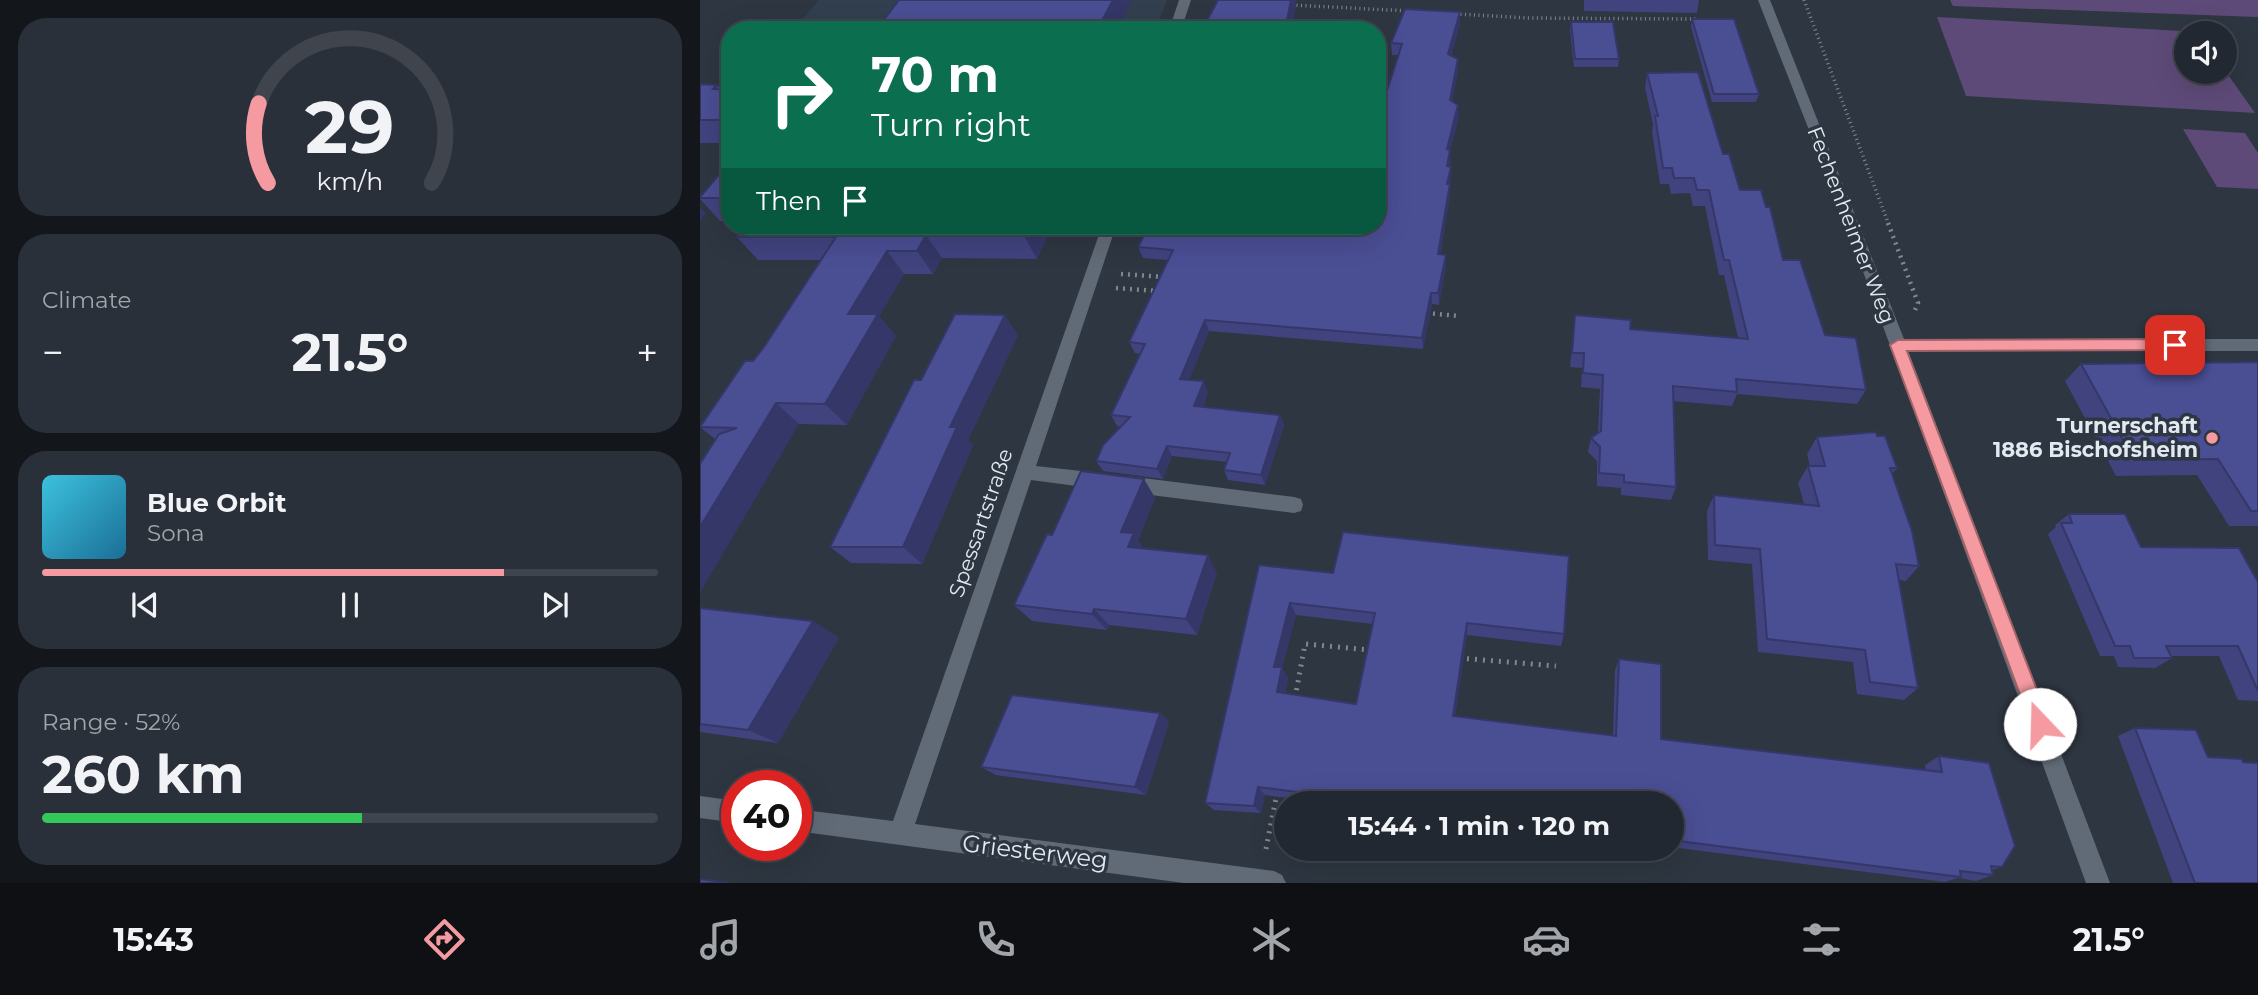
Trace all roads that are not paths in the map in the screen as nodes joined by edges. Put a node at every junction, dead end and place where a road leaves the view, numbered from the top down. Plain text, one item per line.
1 (1185, 0) edge
2 (1764, 0) edge
3 (1178, 21) edge
4 (1106, 235) edge
5 (1898, 345) junction
6 (2258, 345) edge
7 (1023, 472) junction
8 (1294, 505) dead end
9 (700, 807) edge
10 (721, 810) edge
11 (812, 822) edge
12 (900, 835) junction
13 (1254, 881) edge
14 (2098, 883) edge

1 - 3 street
2 - 5 street, Fechenheimer Weg
4 - 7 street, Spessartstraße
5 - 6 street
5 - 14 street, Fechenheimer Weg
7 - 8 street
7 - 12 street, Spessartstraße
9 - 10 street
11 - 12 street, Griesterweg
12 - 13 street, Griesterweg

